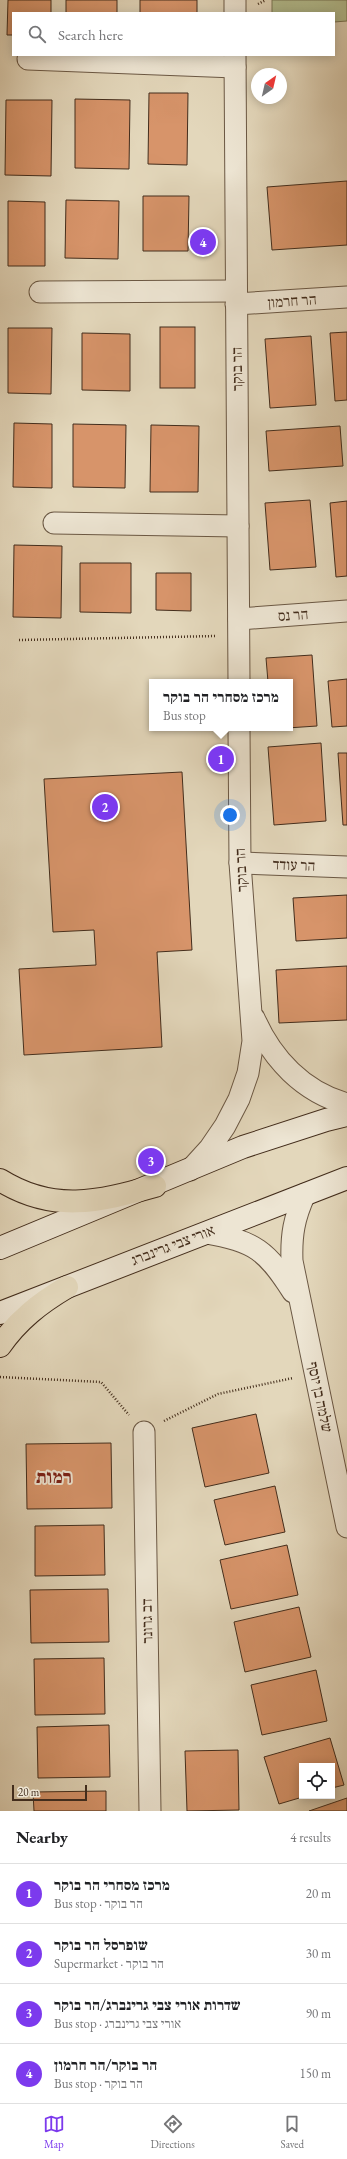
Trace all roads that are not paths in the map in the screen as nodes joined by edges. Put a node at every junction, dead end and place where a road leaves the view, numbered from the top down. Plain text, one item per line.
1 (235, 0) edge
2 (235, 12) edge
3 (28, 59) dead end
4 (235, 61) edge
5 (40, 292) dead end
6 (347, 297) edge
7 (236, 298) junction
8 (54, 523) dead end
9 (238, 526) junction
10 (347, 611) edge
11 (239, 627) junction
12 (239, 679) edge
13 (239, 731) edge
14 (240, 863) junction
15 (347, 867) edge
16 (252, 1012) junction
17 (347, 1104) edge
18 (347, 1115) edge
19 (190, 1170) junction
20 (347, 1178) edge
21 (0, 1180) edge
22 (155, 1186) junction
23 (305, 1194) junction
24 (206, 1232) junction
25 (0, 1248) edge
26 (67, 1287) junction
27 (0, 1313) edge
28 (302, 1313) junction
29 (0, 1346) edge
30 (144, 1432) road end
31 (347, 1527) edge
32 (150, 1811) edge

1 - 2 street
3 - 4 street
4 - 7 street, הר בוקר
5 - 7 street, הר חרמון
6 - 7 street, הר חרמון
7 - 9 street, הר בוקר
8 - 9 street
9 - 11 street, הר בוקר
10 - 11 street, הר נס
11 - 12 street, הר בוקר
13 - 14 street, הר בוקר
14 - 15 street, הר עודד
14 - 16 street, הר בוקר
16 - 17 street, הר בוקר
16 - 19 street, הר בוקר
18 - 19 main road
19 - 22 main road
20 - 23 main road, אורי צבי גרינברג
21 - 22 main road
22 - 25 main road
23 - 24 main road, אורי צבי גרינברג
23 - 28 street, שלמה בן יוסף
24 - 26 main road, אורי צבי גרינברג
24 - 28 street, שלמה בן יוסף
26 - 27 main road, אורי צבי גרינברג
26 - 29 main road
28 - 31 street, שלמה בן יוסף
30 - 32 street, דב גרונר

